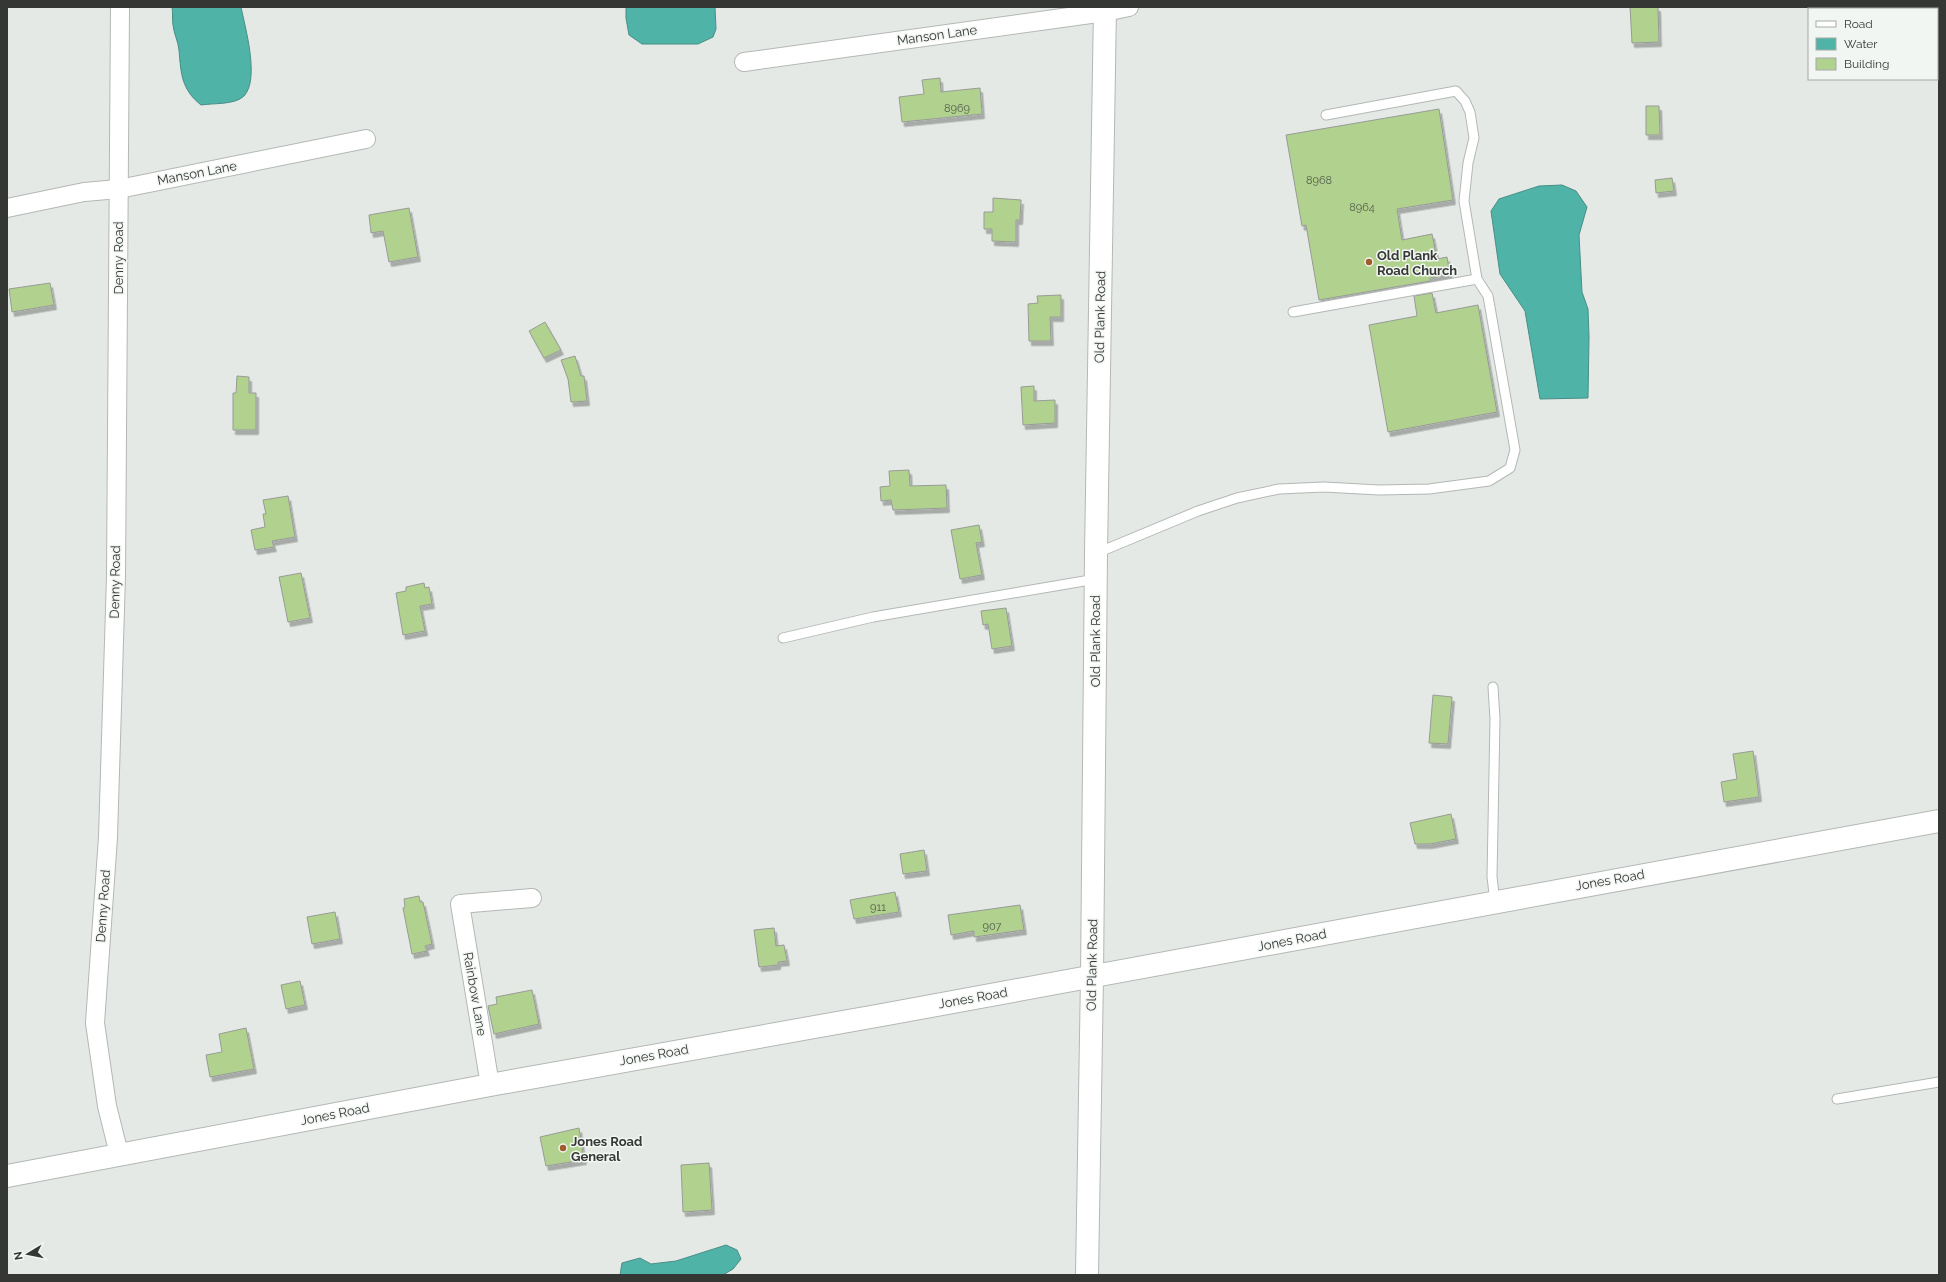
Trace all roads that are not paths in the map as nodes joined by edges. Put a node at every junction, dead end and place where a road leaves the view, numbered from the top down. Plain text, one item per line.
1 (120, 7) edge
2 (1129, 7) edge
3 (1105, 10) edge
4 (744, 62) dead end
5 (1326, 114) dead end
6 (366, 139) dead end
7 (119, 189) junction
8 (7, 208) edge
9 (1477, 279) junction
10 (1293, 312) dead end
11 (1096, 553) junction
12 (1096, 579) junction
13 (783, 638) dead end
14 (1493, 687) dead end
15 (1939, 821) edge
16 (532, 898) dead end
17 (1495, 902) junction
18 (1092, 977) junction
19 (1939, 1082) edge
20 (490, 1084) junction
21 (1837, 1099) dead end
22 (119, 1154) junction
23 (7, 1176) edge
24 (1087, 1275) edge

1 - 7 street, Denny Road
2 - 3 street, Manson Lane
3 - 4 street, Manson Lane
3 - 11 street, Old Plank Road
5 - 9 lane
6 - 7 street, Manson Lane
7 - 8 street, Manson Lane
7 - 22 street, Denny Road
9 - 10 lane
9 - 11 lane
11 - 12 street, Old Plank Road
12 - 13 lane
12 - 18 street, Old Plank Road
14 - 17 lane
15 - 17 street, Jones Road
16 - 20 street, Rainbow Lane
17 - 18 street, Jones Road
18 - 20 street, Jones Road
18 - 24 street, Old Plank Road
19 - 21 lane
20 - 22 street, Jones Road
22 - 23 street, Jones Road

